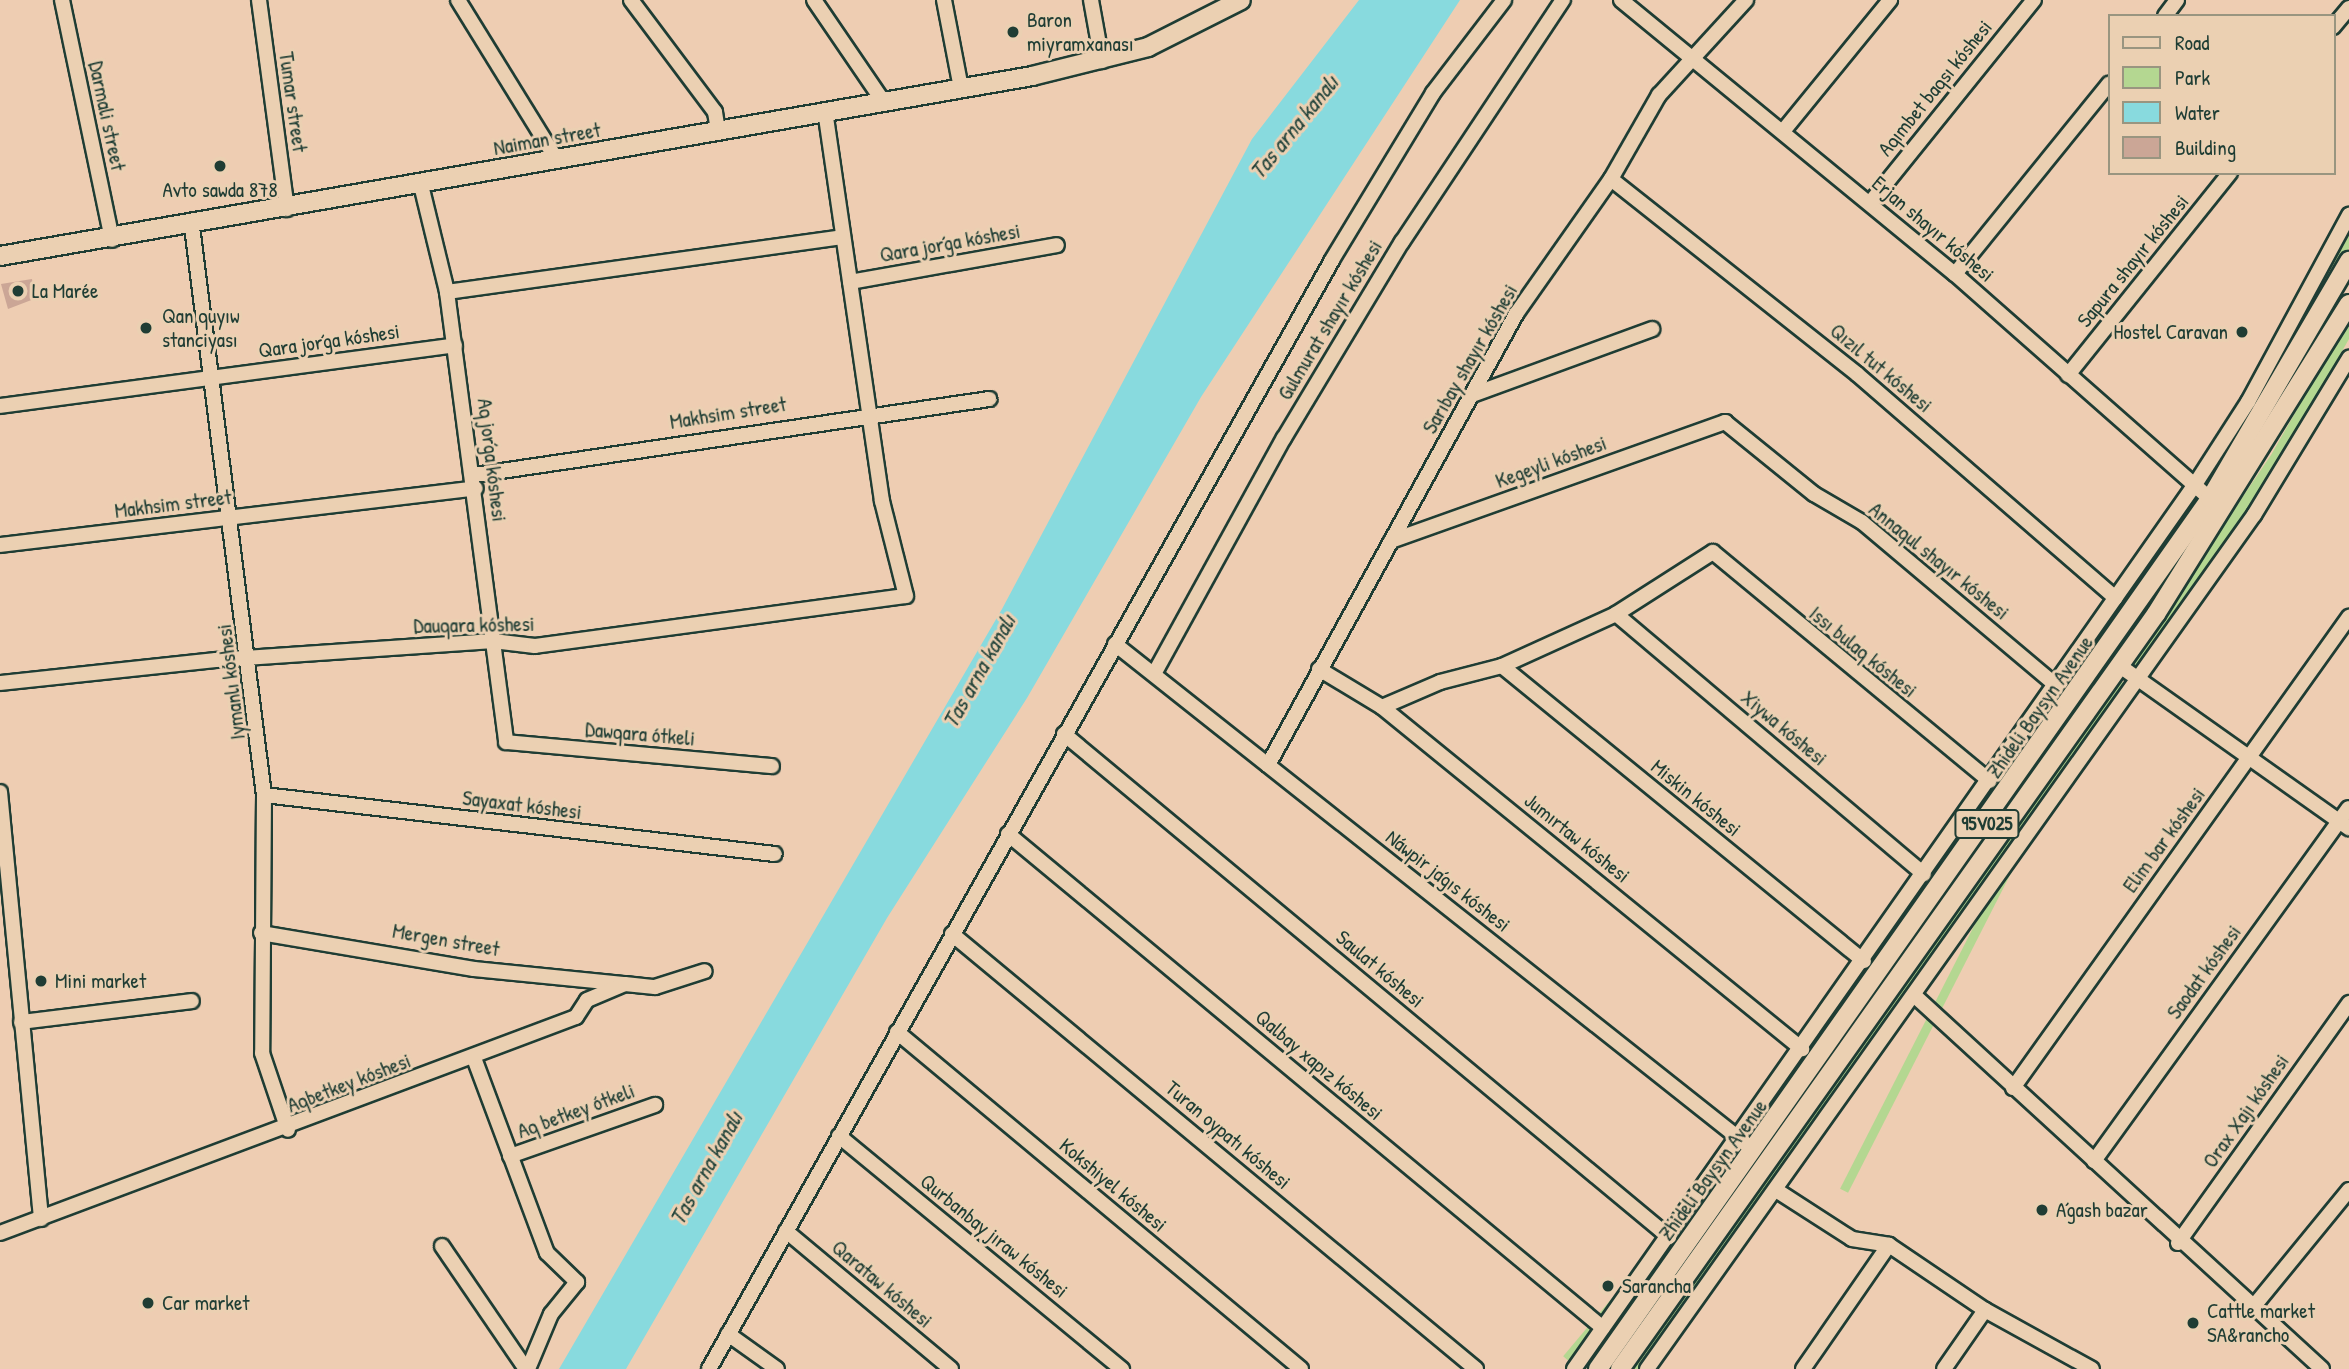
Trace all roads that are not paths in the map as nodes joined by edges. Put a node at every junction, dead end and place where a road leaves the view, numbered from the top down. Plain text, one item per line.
1 (62, 0) edge
2 (259, 0) edge
3 (458, 0) edge
4 (631, 0) edge
5 (814, 0) edge
6 (944, 0) edge
7 (1091, 0) edge
8 (1241, 0) edge
9 (1504, 0) edge
10 (1563, 0) edge
11 (1621, 0) edge
12 (1746, 0) edge
13 (1890, 0) edge
14 (2034, 0) edge
15 (2178, 0) edge
16 (2349, 8) edge
17 (2167, 14) edge
18 (2335, 25) edge
19 (1695, 58) junction
20 (1102, 61) junction
21 (2108, 85) edge
22 (961, 88) junction
23 (883, 101) junction
24 (825, 112) junction
25 (1784, 130) junction
26 (718, 131) junction
27 (558, 160) junction
28 (2229, 175) edge
29 (1611, 179) junction
30 (421, 185) junction
31 (1870, 202) junction
32 (287, 209) junction
33 (2349, 215) edge
34 (192, 227) junction
35 (842, 237) junction
36 (112, 240) junction
37 (1057, 245) dead end
38 (0, 256) edge
39 (2349, 261) edge
40 (1955, 274) junction
41 (850, 282) junction
42 (447, 292) junction
43 (2349, 304) edge
44 (1651, 329) dead end
45 (455, 345) junction
46 (2349, 358) edge
47 (2068, 374) junction
48 (212, 377) junction
49 (1472, 395) junction
50 (989, 399) dead end
51 (0, 406) edge
52 (870, 412) junction
53 (1726, 422) joint
54 (475, 482) junction
55 (2194, 486) junction
56 (2210, 499) junction
57 (232, 518) junction
58 (1391, 541) junction
59 (0, 545) edge
60 (2116, 598) junction
61 (1616, 614) junction
62 (2349, 617) edge
63 (493, 641) junction
64 (1115, 644) junction
65 (250, 657) junction
66 (1502, 666) junction
67 (2120, 666) junction
68 (1319, 669) junction
69 (1154, 674) junction
70 (2138, 681) junction
71 (0, 683) edge
72 (2057, 686) junction
73 (1382, 707) junction
74 (1064, 734) junction
75 (506, 742) joint
76 (2250, 756) junction
77 (1268, 765) junction
78 (772, 766) dead end
79 (1990, 781) junction
80 (0, 792) edge
81 (264, 794) junction
82 (2346, 819) edge
83 (1008, 834) junction
84 (775, 854) dead end
85 (1924, 874) junction
86 (261, 933) junction
87 (952, 934) junction
88 (1864, 961) junction
89 (705, 971) dead end
90 (625, 984) junction
91 (1915, 996) junction
92 (192, 1002) dead end
93 (2349, 1003) edge
94 (21, 1022) junction
95 (897, 1032) junction
96 (1802, 1049) junction
97 (474, 1058) junction
98 (2013, 1088) junction
99 (655, 1105) dead end
100 (288, 1130) junction
101 (839, 1136) junction
102 (1738, 1139) junction
103 (1756, 1150) junction
104 (510, 1156) junction
105 (2094, 1161) junction
106 (2349, 1189) edge
107 (1776, 1190) junction
108 (41, 1219) junction
109 (786, 1231) junction
110 (0, 1233) edge
111 (1669, 1237) junction
112 (2178, 1243) junction
113 (1889, 1245) junction
114 (442, 1246) dead end
115 (2254, 1306) junction
116 (1985, 1310) junction
117 (1603, 1328) junction
118 (728, 1335) junction
119 (2074, 1365) edge
120 (527, 1369) edge
121 (709, 1369) edge
122 (777, 1369) edge
123 (951, 1369) edge
124 (1122, 1369) edge
125 (1301, 1369) edge
126 (1476, 1369) edge
127 (1574, 1369) edge
128 (1598, 1369) edge
129 (1620, 1369) edge
130 (1647, 1369) edge
131 (1802, 1369) edge
132 (1944, 1369) edge
133 (2092, 1369) edge
134 (2322, 1369) edge

1 - 36 street, Darmali street
2 - 32 street, Tumar street
3 - 27 street
4 - 26 street
5 - 23 street
6 - 22 street
7 - 20 street
8 - 20 main road, Naiman street
9 - 64 street
10 - 69 street, Gulmurat shayır kóshesi
11 - 19 street, Erjan shayır kóshesi
12 - 19 street, Sarıbay shayır kóshesi
13 - 25 street
14 - 31 street, Aqımbet baqsı kóshesi
15 - 17 street
16 - 18 street
19 - 25 street, Erjan shayır kóshesi
19 - 29 street, Sarıbay shayır kóshesi
20 - 22 main road, Naiman street
21 - 40 street
22 - 23 main road, Naiman street
23 - 24 main road, Naiman street
24 - 26 main road, Naiman street
24 - 35 street
25 - 31 street, Erjan shayır kóshesi
26 - 27 main road, Naiman street
27 - 30 main road, Naiman street
28 - 47 street, Sapura shayır kóshesi
29 - 49 street, Sarıbay shayır kóshesi
29 - 60 street, Qızıl tut kóshesi
30 - 32 main road, Naiman street
30 - 42 street, Aq jorǵa kóshesi
31 - 40 street, Erjan shayır kóshesi
32 - 34 main road, Naiman street
33 - 55 street
34 - 36 main road, Naiman street
34 - 48 street, Iymanlı kóshesi
35 - 41 street
35 - 42 street
36 - 38 main road, Naiman street
37 - 41 street, Qara jorǵa kóshesi
39 - 56 main road, Zhideli Baysyn Avenue / 95V025
40 - 47 street, Erjan shayır kóshesi
41 - 52 street
42 - 45 street, Aq jorǵa kóshesi
43 - 67 main road, Zhideli Baysyn Avenue / 95V025
44 - 49 street
45 - 48 street, Qara jorǵa kóshesi
45 - 54 street, Aq jorǵa kóshesi
46 - 70 street
47 - 55 street, Erjan shayır kóshesi
48 - 51 street, Qara jorǵa kóshesi
48 - 57 street, Iymanlı kóshesi
49 - 58 street, Sarıbay shayır kóshesi
50 - 52 street, Makhsim street
52 - 54 street, Makhsim street
52 - 63 street, Dauqara kóshesi
53 - 58 street, Kegeyli kóshesi
53 - 72 street, Annaqul shayır kóshesi
54 - 57 street, Makhsim street
54 - 63 street, Aq jorǵa kóshesi
55 - 56 street, Erjan shayır kóshesi
55 - 60 street
56 - 103 main road, Zhideli Baysyn Avenue / 95V025
57 - 59 street, Makhsim street
57 - 65 street, Iymanlı kóshesi
58 - 68 street, Sarıbay shayır kóshesi
60 - 72 street
61 - 66 street
61 - 79 street, Issı bulaq kóshesi
61 - 85 street, Xiywa kóshesi
62 - 76 street, Elim bar kóshesi
63 - 65 street, Dauqara kóshesi
63 - 75 street, Aq jorǵa kóshesi
64 - 69 street, Náwpir jaǵıs kóshesi
64 - 74 street
65 - 71 street, Dauqara kóshesi
65 - 81 street, Iymanlı kóshesi
66 - 73 street
66 - 88 street, Miskin kóshesi
67 - 70 street
67 - 129 main road, Zhideli Baysyn Avenue / 95V025
68 - 73 street, Jumırtaw kóshesi
68 - 77 street, Sarıbay shayır kóshesi
69 - 77 street, Náwpir jaǵıs kóshesi
70 - 76 street
70 - 91 street
72 - 79 street
73 - 96 street, Jumırtaw kóshesi
74 - 83 street
74 - 111 street, Saulat kóshesi
75 - 78 street, Dawqara ótkeli
76 - 82 street
76 - 98 street, Elim bar kóshesi
77 - 102 street, Náwpir jaǵıs kóshesi
79 - 85 street
80 - 94 street
81 - 84 street, Sayaxat kóshesi
81 - 86 street, Iymanlı kóshesi
82 - 105 street, Saodat kóshesi
83 - 87 street
83 - 117 street, Qalbay xapız kóshesi
85 - 88 street
86 - 90 street, Mergen street
86 - 100 street, Iymanlı kóshesi
87 - 95 street
87 - 126 street, Turan oypatı kóshesi
88 - 96 street
89 - 90 street, Aqbetkey kóshesi
90 - 97 street, Aqbetkey kóshesi
91 - 98 street
91 - 107 street
92 - 94 street
93 - 112 street, Orax Xajı kóshesi
94 - 108 street
95 - 101 street
95 - 125 street, Kokshiyel kóshesi
96 - 102 street
97 - 100 street, Aqbetkey kóshesi
97 - 104 street, Aq betkey ótkeli
98 - 105 street
99 - 104 street, Aq betkey ótkeli
100 - 108 street, Aqbetkey kóshesi
101 - 109 street
101 - 124 street, Qurbanbay jıraw kóshesi
102 - 103 street, Náwpir jaǵıs kóshesi
102 - 111 street
103 - 128 main road, Zhideli Baysyn Avenue / 95V025
104 - 120 street, Aq betkey ótkeli
105 - 112 street
106 - 115 street
107 - 113 street
107 - 130 street
108 - 110 street, Aqbetkey kóshesi
109 - 118 street
109 - 123 street, Qarataw kóshesi
111 - 117 street
112 - 115 street
113 - 116 street
113 - 131 street
114 - 120 street
115 - 134 street
116 - 119 street
116 - 132 street
117 - 127 street
118 - 121 street
118 - 122 street
119 - 133 street

